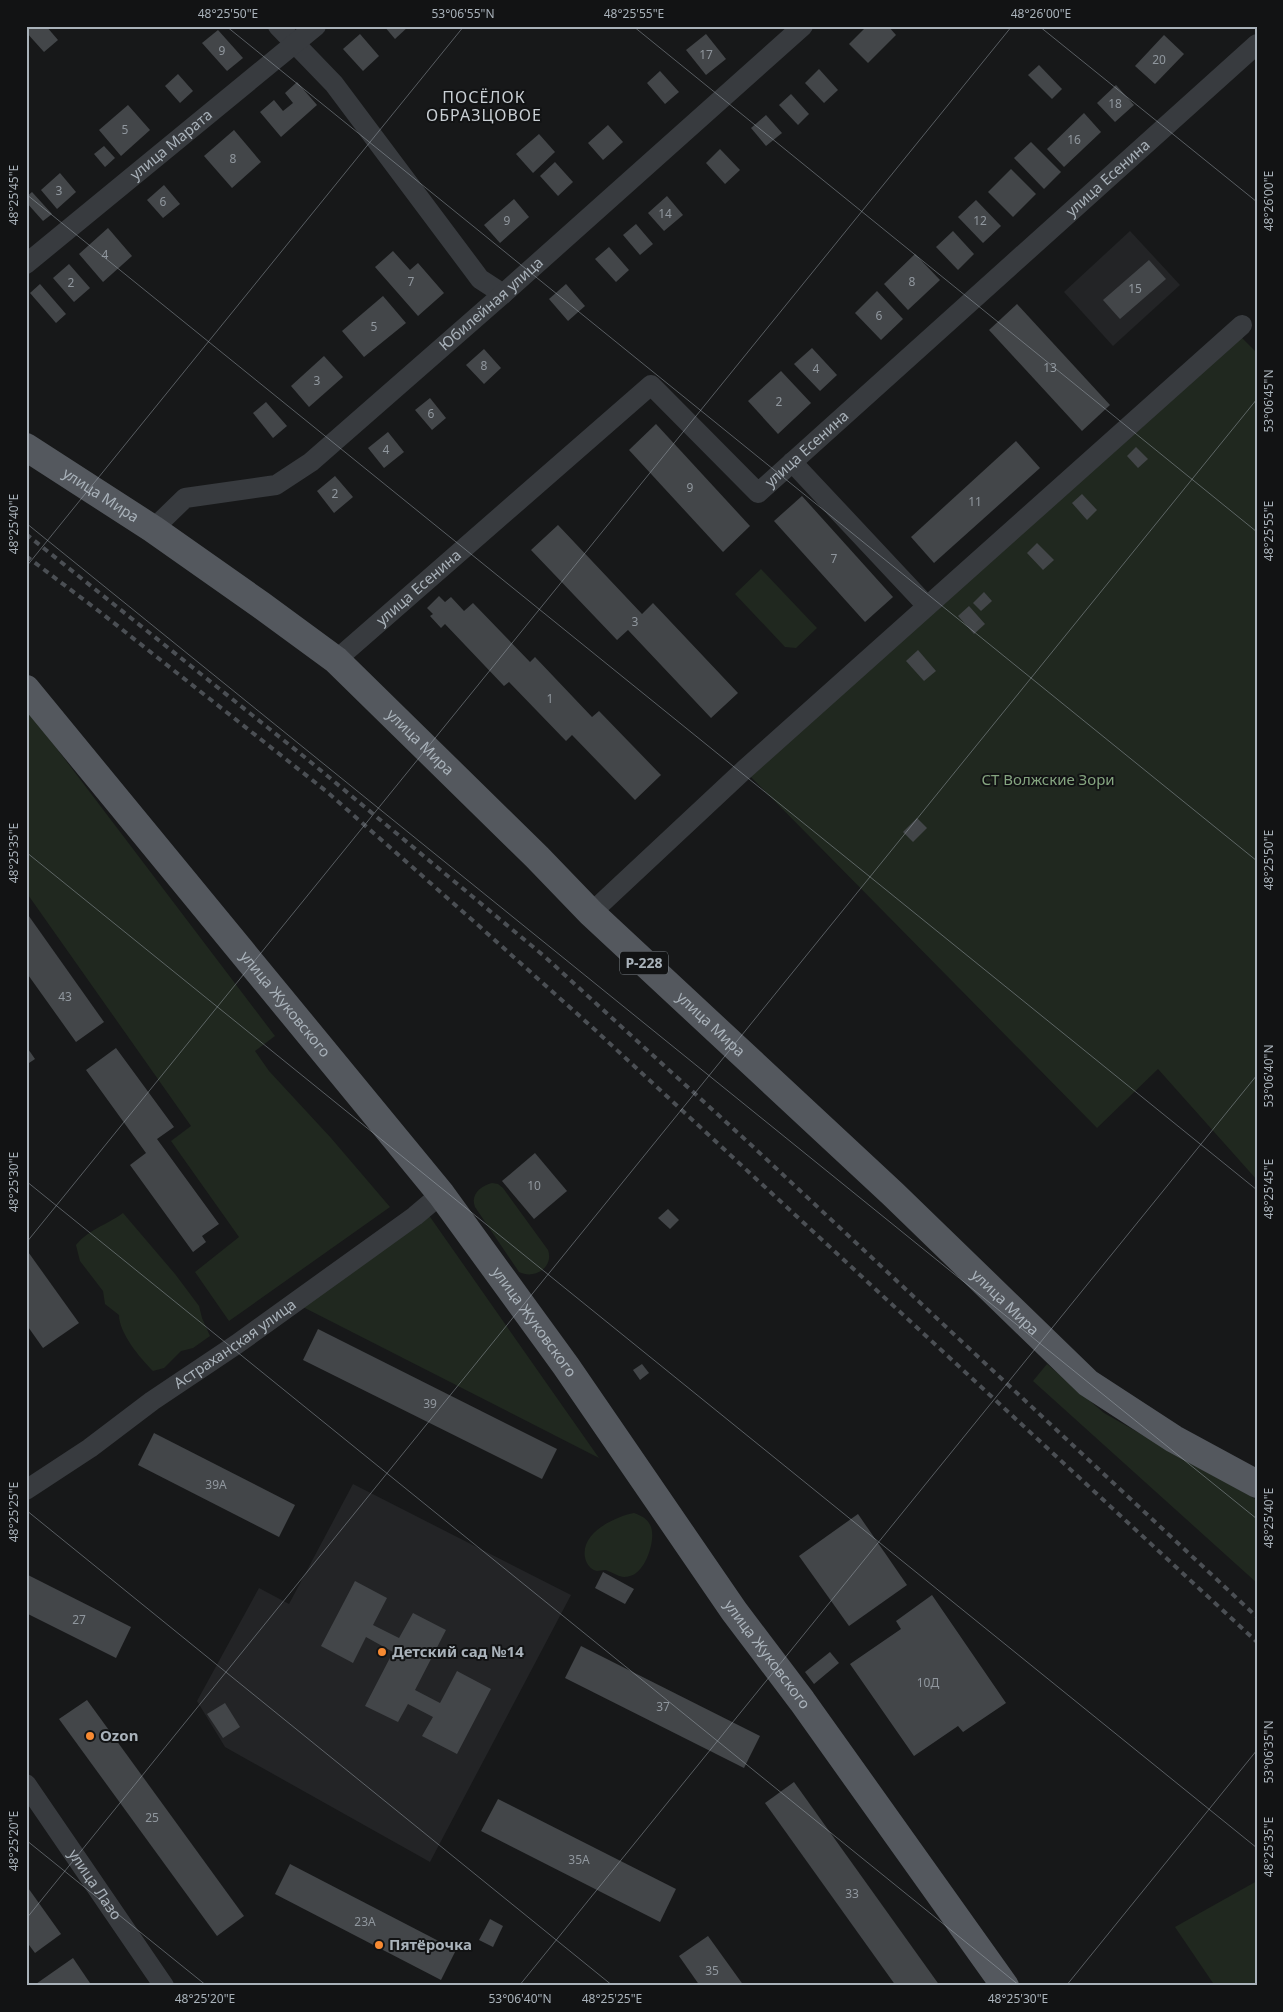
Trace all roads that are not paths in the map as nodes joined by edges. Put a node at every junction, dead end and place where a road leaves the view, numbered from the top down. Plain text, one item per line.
1 (278, 26) edge
2 (316, 26) edge
3 (803, 26) edge
4 (294, 44) junction
5 (1257, 44) edge
6 (26, 264) edge
7 (503, 294) junction
8 (1242, 326) dead end
9 (26, 447) edge
10 (792, 462) junction
11 (153, 529) junction
12 (927, 606) junction
13 (336, 660) junction
14 (26, 689) edge
15 (591, 913) junction
16 (441, 1194) junction
17 (1257, 1484) edge
18 (26, 1490) edge
19 (26, 1784) edge
20 (164, 1986) edge
21 (1005, 1986) edge

1 - 4 street
2 - 4 street, улица Марата
3 - 7 street, Юбилейная улица
4 - 6 street, улица Марата
4 - 7 street
5 - 10 street, улица Есенина
7 - 11 street, Юбилейная улица
8 - 12 street
9 - 11 main road, улица Мира / Р-228
10 - 12 street
10 - 13 street, улица Есенина
11 - 13 main road, улица Мира / Р-228
12 - 15 street
13 - 15 main road, улица Мира / Р-228
14 - 16 main road, улица Жуковского
15 - 17 main road, улица Мира / Р-228
16 - 18 street, Астраханская улица
16 - 21 main road, улица Жуковского
19 - 20 street, улица Лазо

